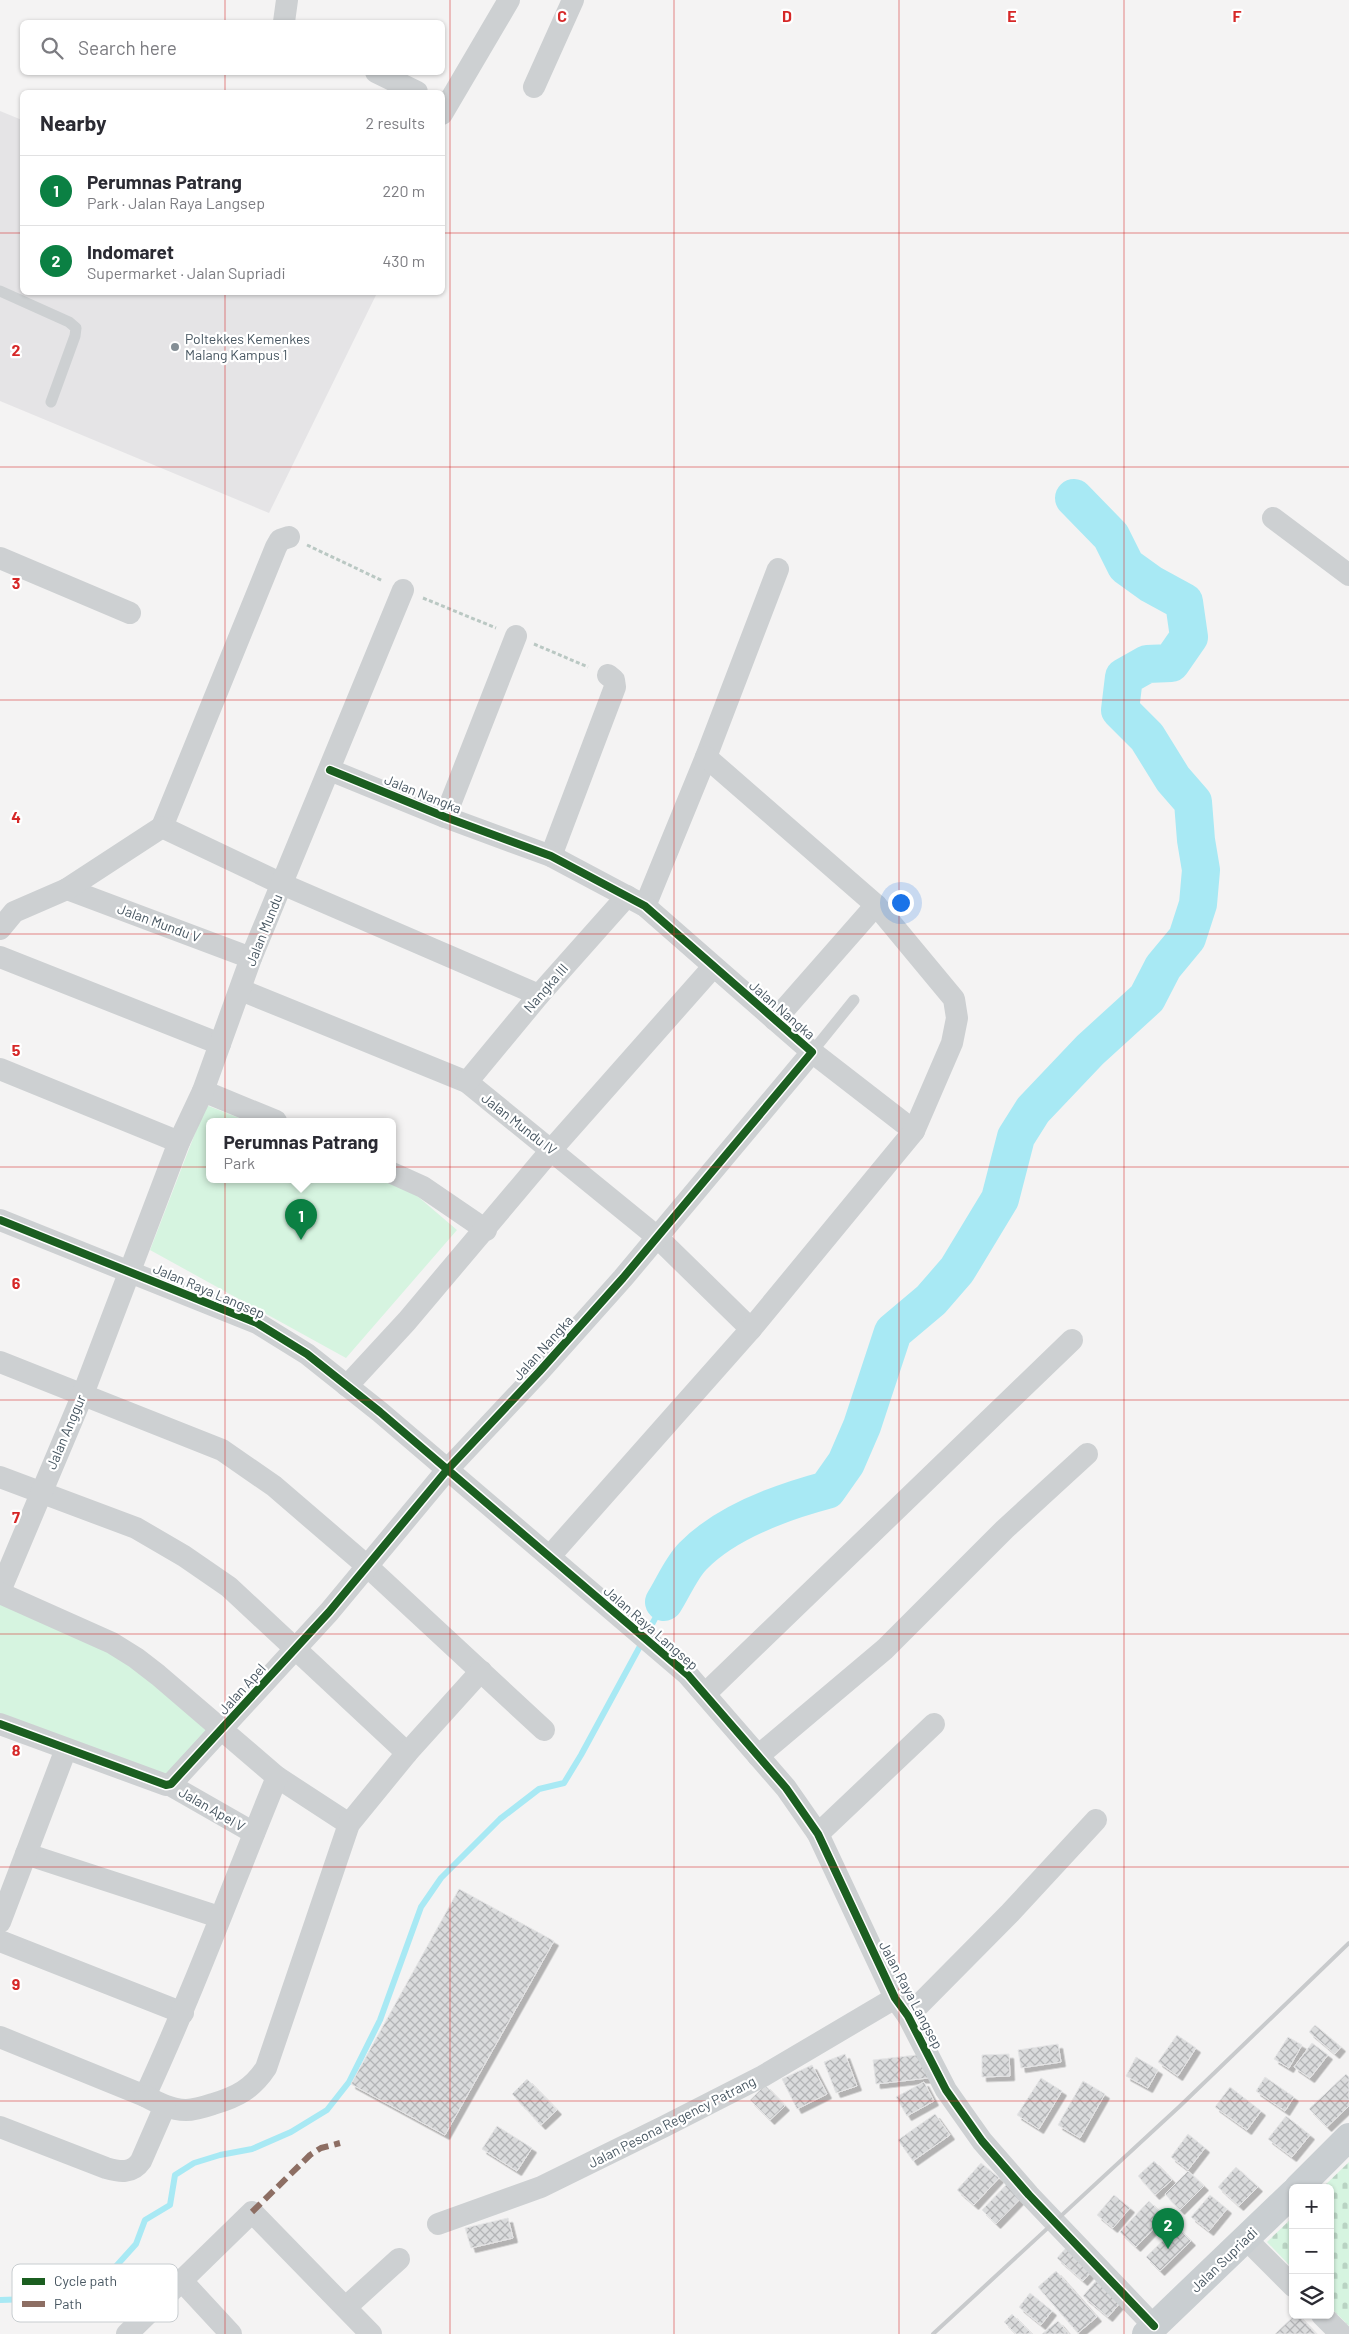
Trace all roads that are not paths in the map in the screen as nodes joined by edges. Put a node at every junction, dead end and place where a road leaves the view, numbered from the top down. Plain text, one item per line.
1 (287, 0) edge
2 (509, 0) edge
3 (573, 0) edge
4 (284, 20) edge
5 (382, 75) edge
6 (534, 87) dead end
7 (413, 90) edge
8 (445, 107) edge
9 (0, 291) edge
10 (51, 402) dead end
11 (1273, 518) dead end
12 (289, 536) road end
13 (0, 558) edge
14 (778, 569) dead end
15 (1349, 575) edge
16 (402, 590) road end
17 (130, 613) dead end
18 (516, 636) dead end
19 (608, 675) dead end
20 (706, 756) junction
21 (330, 770) junction
22 (445, 817) junction
23 (162, 828) junction
24 (551, 856) junction
25 (282, 884) junction
26 (67, 889) junction
27 (636, 901) junction
28 (876, 905) junction
29 (0, 929) edge
30 (0, 957) edge
31 (251, 958) junction
32 (713, 967) junction
33 (241, 990) junction
34 (539, 995) junction
35 (854, 1000) dead end
36 (775, 1020) junction
37 (220, 1044) junction
38 (812, 1052) junction
39 (0, 1069) edge
40 (467, 1082) junction
41 (203, 1091) junction
42 (269, 1118) edge
43 (914, 1131) junction
44 (179, 1142) junction
45 (552, 1149) junction
46 (396, 1175) edge
47 (0, 1220) edge
48 (486, 1230) junction
49 (656, 1236) junction
50 (131, 1272) junction
51 (751, 1329) junction
52 (1072, 1340) dead end
53 (0, 1362) edge
54 (348, 1386) junction
55 (83, 1394) junction
56 (1087, 1454) dead end
57 (446, 1470) junction
58 (0, 1477) edge
59 (40, 1494) junction
60 (550, 1556) junction
61 (367, 1566) junction
62 (0, 1592) edge
63 (296, 1648) junction
64 (481, 1671) junction
65 (704, 1694) junction
66 (0, 1724) edge
67 (934, 1724) dead end
68 (222, 1730) junction
69 (544, 1730) dead end
70 (66, 1748) junction
71 (407, 1753) junction
72 (758, 1756) junction
73 (277, 1777) junction
74 (170, 1784) junction
75 (1096, 1820) dead end
76 (348, 1824) junction
77 (254, 1832) junction
78 (818, 1834) junction
79 (26, 1854) junction
80 (219, 1917) junction
81 (0, 1922) edge
82 (0, 1941) edge
83 (895, 1998) junction
84 (183, 2013) junction
85 (908, 2016) junction
86 (0, 2037) edge
87 (155, 2101) junction
88 (0, 2127) edge
89 (1349, 2137) edge
90 (1302, 2184) edge
91 (1289, 2197) edge
92 (438, 2224) dead end
93 (1246, 2239) junction
94 (399, 2259) dead end
95 (182, 2281) junction
96 (1289, 2282) edge
97 (178, 2285) edge
98 (346, 2307) junction
99 (1326, 2319) edge
100 (139, 2322) edge
101 (1150, 2330) edge
102 (127, 2334) edge
103 (231, 2334) edge
104 (371, 2334) edge
105 (1341, 2334) edge

1 - 4 street
2 - 8 street
3 - 6 street
5 - 7 street
9 - 10 lane
11 - 15 street
12 - 23 street
13 - 17 street
14 - 20 street, Nangka III
16 - 21 street, Jalan Mundu
18 - 22 street
19 - 24 street
20 - 27 street, Nangka III
20 - 28 street
21 - 22 street, Jalan Nangka
21 - 25 street, Jalan Mundu
22 - 24 street, Jalan Nangka
23 - 25 street
23 - 26 street
24 - 27 street, Jalan Nangka
25 - 31 street, Jalan Mundu
25 - 34 street
26 - 29 street
26 - 31 street, Jalan Mundu V
27 - 32 street, Jalan Nangka
27 - 34 street, Nangka III
28 - 36 street
28 - 43 street
30 - 37 street
31 - 33 street, Jalan Mundu
32 - 36 street, Jalan Nangka
32 - 45 street
33 - 37 street, Jalan Mundu
33 - 40 street, Jalan Mundu IV
34 - 40 street, Nangka III
35 - 38 lane
36 - 38 street, Jalan Nangka
37 - 41 street, Jalan Mundu
38 - 43 street
38 - 49 street, Jalan Nangka
39 - 44 street
40 - 45 street, Jalan Mundu IV
41 - 42 street
41 - 44 street, Jalan Mundu
43 - 51 street
44 - 50 street, Jalan Mundu
45 - 48 street
45 - 49 street, Jalan Mundu IV
46 - 48 street
47 - 50 street, Jalan Raya Langsep
48 - 54 street
49 - 51 street, Jalan Mundu IV
49 - 57 street, Jalan Nangka
50 - 54 street, Jalan Raya Langsep
50 - 55 street, Jalan Anggur
51 - 60 street
52 - 65 street
53 - 55 street
54 - 57 street, Jalan Raya Langsep
55 - 59 street, Jalan Anggur
55 - 61 street
56 - 72 street
57 - 60 street, Jalan Raya Langsep
57 - 61 street, Jalan Apel
58 - 59 street
59 - 62 street, Jalan Anggur
59 - 63 street
60 - 65 street, Jalan Raya Langsep
61 - 63 street, Jalan Apel
61 - 64 street
62 - 68 street
63 - 68 street, Jalan Apel
63 - 71 street
64 - 69 street
64 - 71 street
65 - 72 street, Jalan Raya Langsep
66 - 70 street
67 - 78 street
68 - 73 street
68 - 74 street, Jalan Apel
70 - 74 street
70 - 79 street
71 - 76 street
72 - 78 street, Jalan Raya Langsep
73 - 76 street
73 - 77 street
74 - 77 street, Jalan Apel V
75 - 85 street
76 - 87 street
77 - 80 street
78 - 83 street, Jalan Raya Langsep
79 - 80 street
79 - 81 street
80 - 84 street
82 - 84 street
83 - 85 street, Jalan Raya Langsep
83 - 92 street, Jalan Pesona Regency Patrang
84 - 87 street
85 - 101 street, Jalan Raya Langsep
86 - 87 street
87 - 88 street
89 - 90 main road
91 - 93 main road, Jalan Supriadi
93 - 96 street
93 - 101 main road, Jalan Supriadi
94 - 98 street
95 - 97 street
95 - 98 street
95 - 103 street
98 - 104 street
99 - 105 street
100 - 102 street

